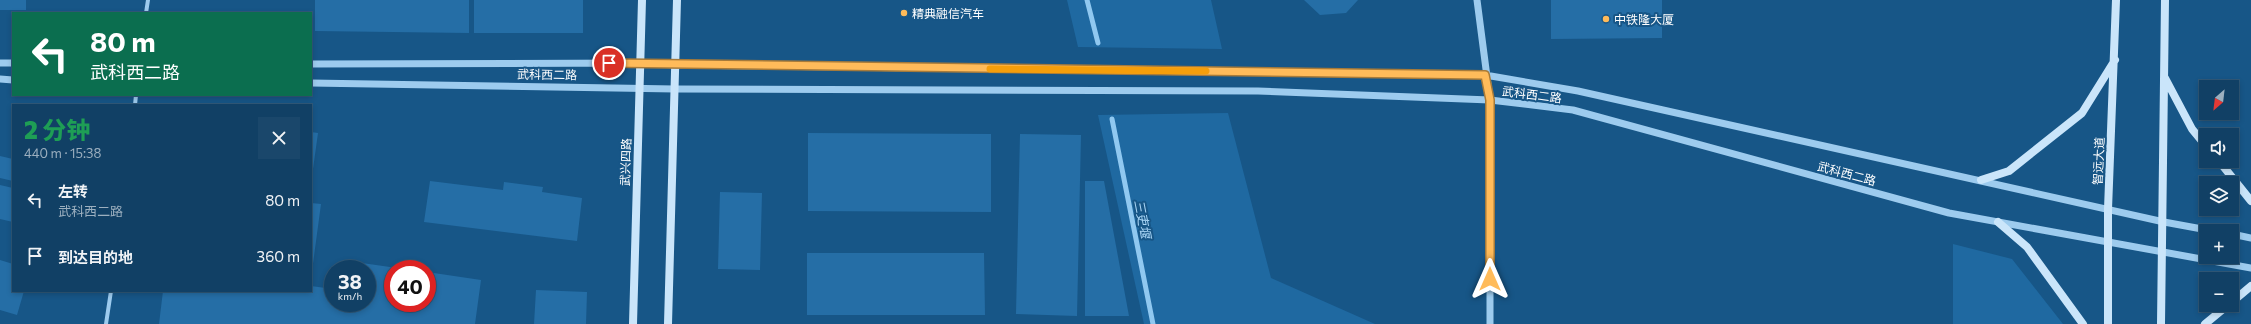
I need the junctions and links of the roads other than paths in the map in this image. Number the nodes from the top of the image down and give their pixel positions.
1 (148, 0) edge
2 (642, 0) edge
3 (677, 0) edge
4 (1477, 0) edge
5 (2116, 0) edge
6 (2165, 0) edge
7 (146, 12) edge
8 (2115, 59) junction
9 (0, 63) edge
10 (12, 63) edge
11 (640, 63) junction
12 (312, 64) edge
13 (676, 65) junction
14 (1485, 75) junction
15 (2164, 76) junction
16 (0, 80) edge
17 (12, 80) edge
18 (312, 83) edge
19 (640, 86) junction
20 (675, 89) junction
21 (1490, 100) junction
22 (2199, 138) edge
23 (2224, 168) edge
24 (1981, 180) junction
25 (2251, 201) edge
26 (2108, 209) junction
27 (1998, 222) junction
28 (2164, 222) junction
29 (2199, 228) edge
30 (2239, 235) edge
31 (2251, 238) edge
32 (2109, 242) junction
33 (2163, 253) junction
34 (2251, 268) edge
35 (2251, 286) edge
36 (110, 292) edge
37 (2239, 296) edge
38 (2220, 312) edge
39 (106, 324) edge
40 (633, 324) edge
41 (668, 324) edge
42 (1490, 324) edge
43 (2084, 324) edge
44 (2108, 324) edge
45 (2161, 324) edge
46 (2205, 324) edge

1 - 7 street
2 - 11 main road, 武兴四路
3 - 13 main road
4 - 14 street
5 - 8 main road, 智远大道
6 - 15 main road
8 - 24 main road
8 - 26 main road, 智远大道
9 - 10 street
11 - 12 street, 武科西二路
11 - 13 street, 武科西二路
11 - 19 main road, 武兴四路
13 - 14 street, 武科西二路
13 - 20 main road
14 - 21 street
14 - 24 street, 武科西二路
15 - 22 main road
15 - 28 main road
16 - 17 street
18 - 19 street, 武科西二路
19 - 20 street, 武科西二路
19 - 40 main road, 武兴四路
20 - 21 street, 武科西二路
20 - 41 main road
21 - 27 street, 武科西二路
21 - 42 street
23 - 25 main road
24 - 26 street, 武科西二路
26 - 28 street, 武科西二路
26 - 32 main road, 智远大道
27 - 32 street, 武科西二路
27 - 43 main road
28 - 29 street, 武科西二路
28 - 33 main road
30 - 31 street
32 - 33 street, 武科西二路
32 - 44 main road, 智远大道
33 - 34 street, 武科西二路
33 - 45 main road
35 - 37 main road
36 - 39 street
38 - 46 main road

